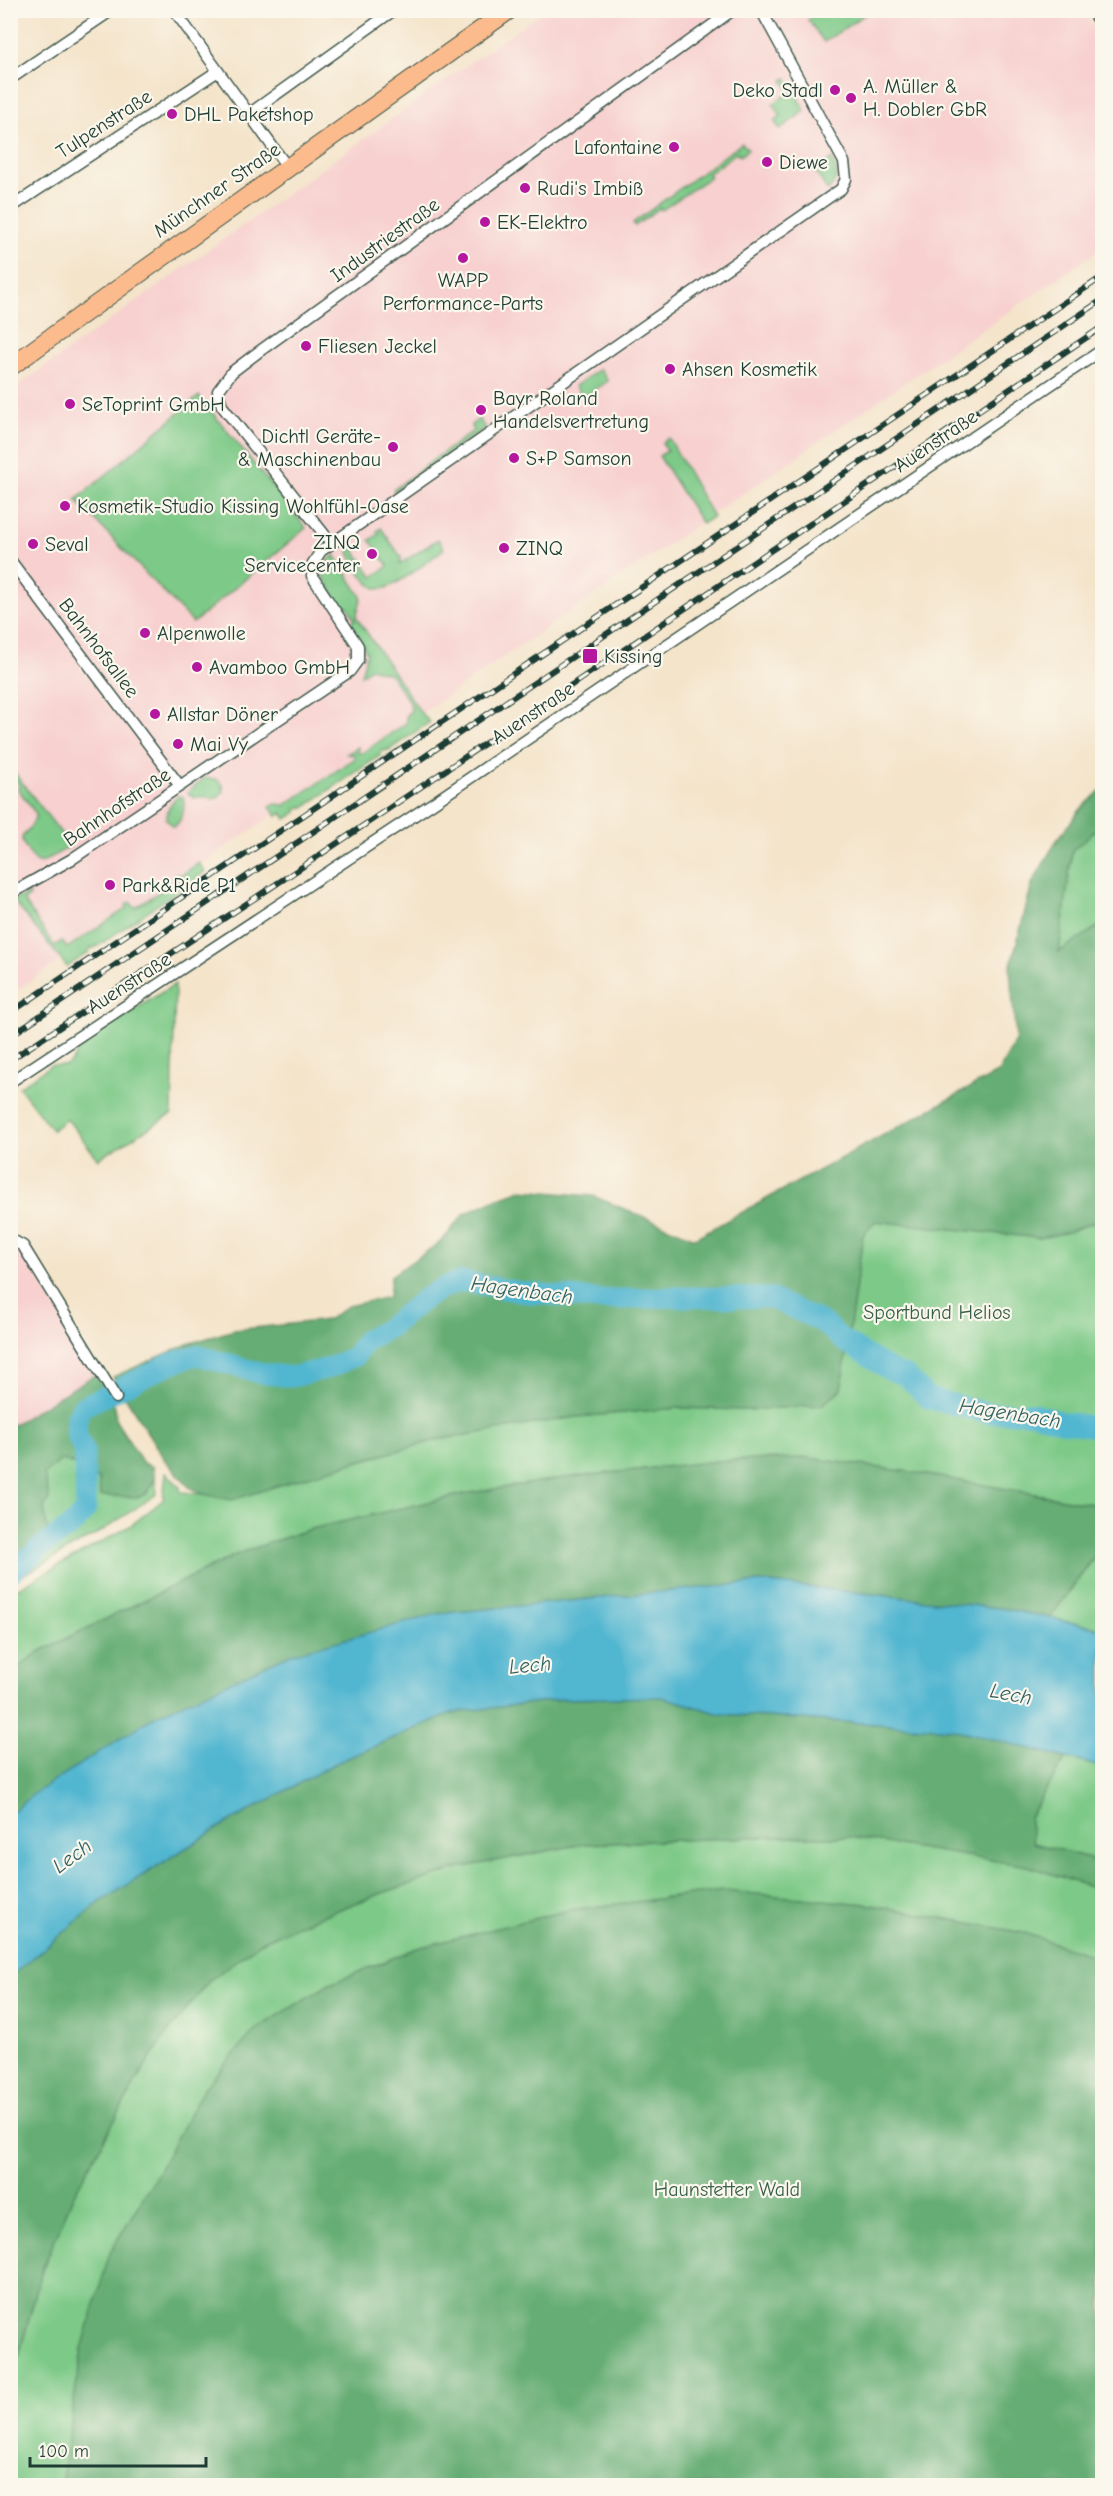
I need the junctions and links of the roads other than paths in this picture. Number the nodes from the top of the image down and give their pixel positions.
1 (112, 10) edge
2 (174, 10) edge
3 (394, 10) edge
4 (509, 10) edge
5 (733, 10) edge
6 (761, 10) edge
7 (1091, 10) edge
8 (1102, 27) edge
9 (218, 71) junction
10 (10, 79) edge
11 (249, 114) junction
12 (288, 168) junction
13 (10, 208) edge
14 (1102, 350) edge
15 (10, 367) edge
16 (333, 543) junction
17 (10, 560) edge
18 (180, 786) junction
19 (10, 894) edge
20 (10, 1082) edge
21 (10, 1239) edge
22 (116, 1398) dead end

1 - 10 street
2 - 9 street
3 - 11 street
4 - 12 main road, Münchner Straße
5 - 16 street, Industriestraße
6 - 16 street
7 - 8 street
9 - 11 street
9 - 13 street, Tulpenstraße
11 - 12 street
12 - 15 main road, Münchner Straße
14 - 20 street, Auenstraße
16 - 18 street, Bahnhofstraße
17 - 18 street, Bahnhofsallee
18 - 19 street, Bahnhofstraße
21 - 22 street

